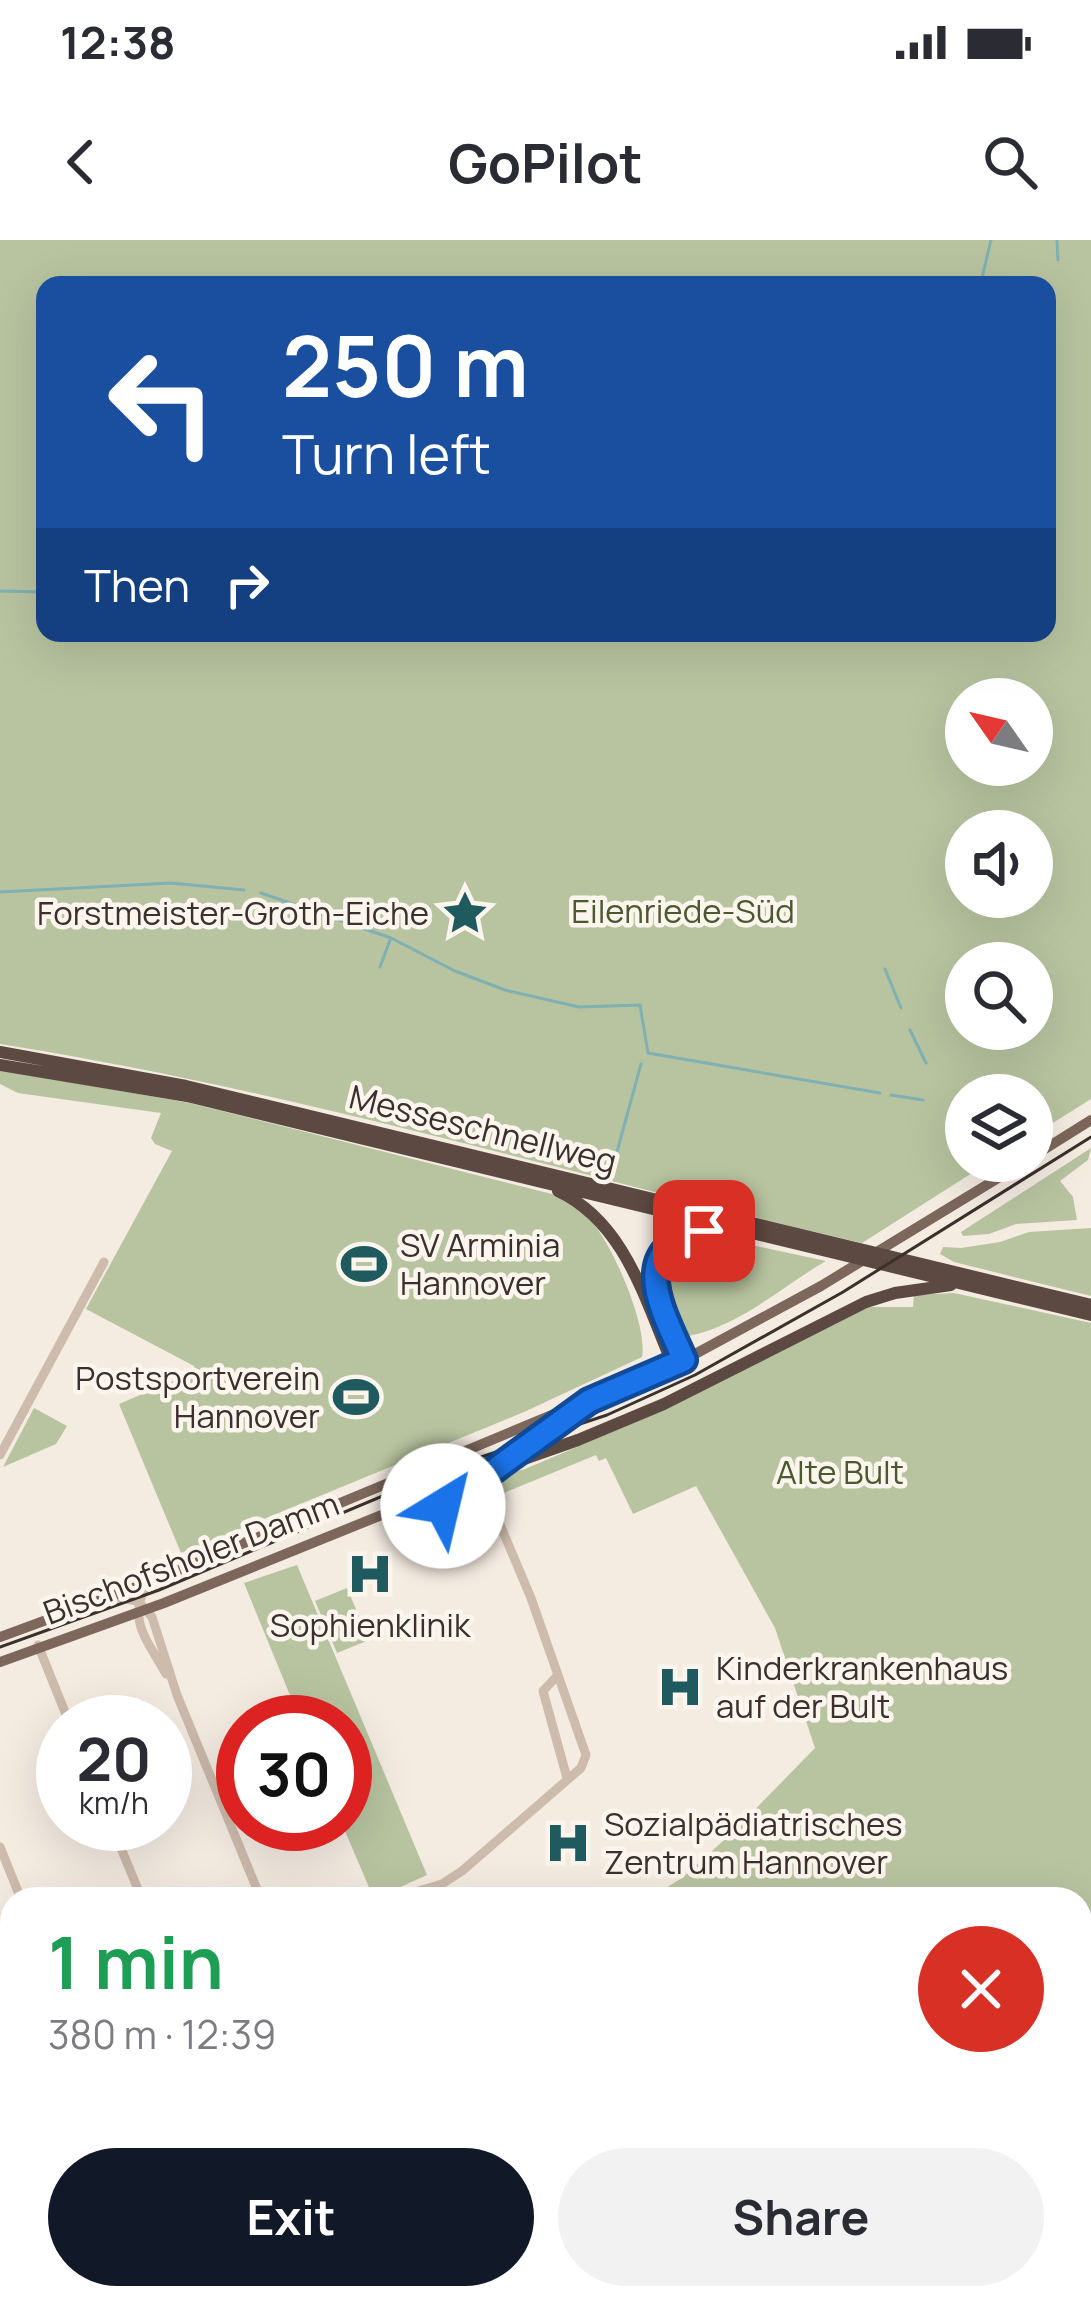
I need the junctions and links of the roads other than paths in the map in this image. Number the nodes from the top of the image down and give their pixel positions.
1 (0, 1052) edge
2 (0, 1065) edge
3 (1091, 1120) edge
4 (1053, 1144) edge
5 (522, 1177) junction
6 (992, 1182) edge
7 (759, 1234) junction
8 (104, 1262) dead end
9 (962, 1283) junction
10 (1091, 1305) edge
11 (1091, 1315) edge
12 (678, 1363) junction
13 (589, 1401) junction
14 (0, 1455) edge
15 (416, 1470) junction
16 (494, 1470) junction
17 (426, 1495) junction
18 (148, 1582) junction
19 (110, 1597) junction
20 (141, 1607) junction
21 (0, 1637) edge
22 (38, 1646) junction
23 (0, 1662) edge
24 (556, 1676) junction
25 (58, 1695) edge
26 (567, 1778) junction
27 (0, 1847) edge
28 (122, 1851) edge
29 (16, 1887) edge
30 (137, 1887) edge
31 (256, 1887) edge
32 (424, 1887) edge

1 - 10 highway, Messeschnellweg
2 - 5 highway, Messeschnellweg
3 - 4 main road, Bischofsholer Damm
5 - 7 highway, Messeschnellweg
5 - 12 highway
6 - 12 main road, Bischofsholer Damm
7 - 9 highway, Messeschnellweg
7 - 12 highway
8 - 14 street
9 - 11 highway, Messeschnellweg
9 - 16 highway
12 - 13 main road, Bischofsholer Damm
13 - 15 main road, Bischofsholer Damm
13 - 16 main road, Bischofsholer Damm
15 - 17 main road
15 - 18 main road, Bischofsholer Damm
16 - 17 main road, Bischofsholer Damm
17 - 20 main road, Bischofsholer Damm
17 - 24 street
18 - 19 main road, Bischofsholer Damm
18 - 20 street
19 - 20 street
19 - 21 main road, Bischofsholer Damm
20 - 22 main road, Bischofsholer Damm
20 - 31 street
22 - 23 main road, Bischofsholer Damm
22 - 25 street
24 - 26 street
24 - 26 street
26 - 32 street
27 - 29 street
28 - 30 street

